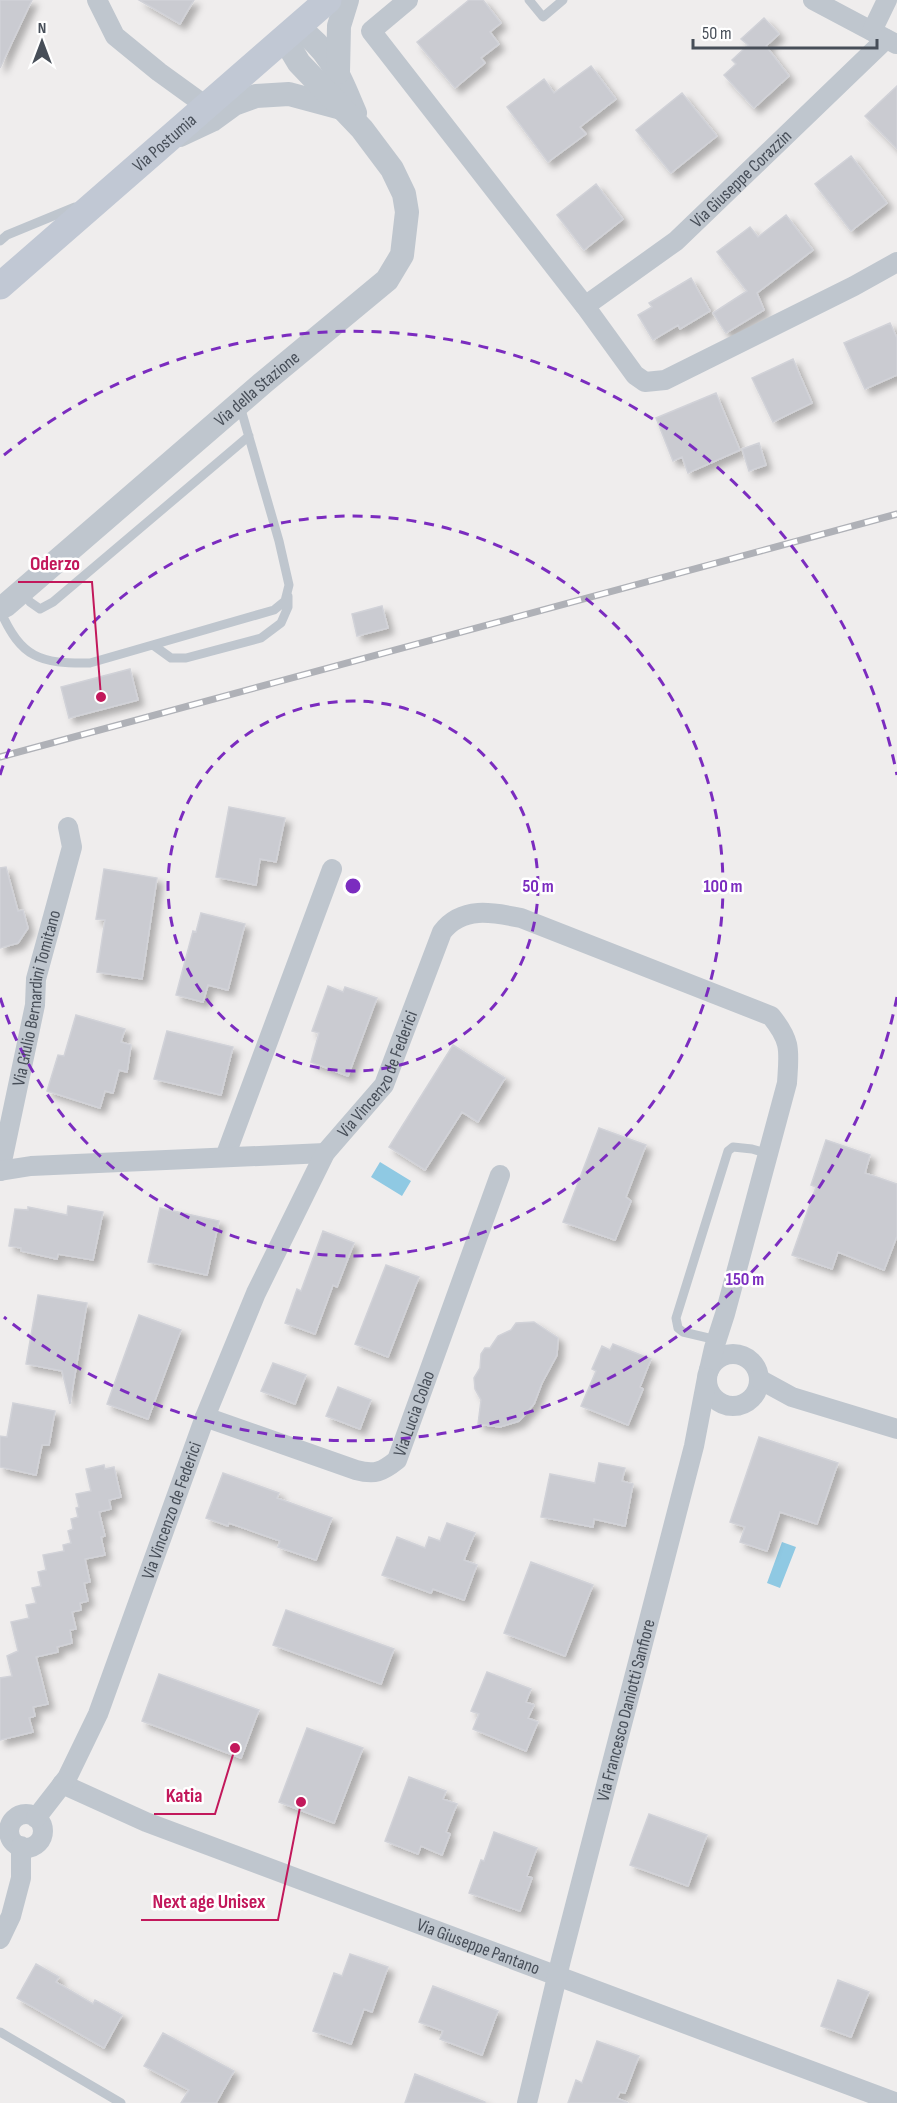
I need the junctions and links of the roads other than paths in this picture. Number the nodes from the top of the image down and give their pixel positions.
1 (97, 0) edge
2 (328, 0) edge
3 (347, 0) edge
4 (408, 0) edge
5 (529, 0) edge
6 (563, 0) edge
7 (813, 0) edge
8 (887, 0) edge
9 (291, 33) junction
10 (885, 38) edge
11 (338, 72) junction
12 (206, 106) junction
13 (343, 109) junction
14 (362, 129) junction
15 (165, 142) junction
16 (105, 194) junction
17 (0, 241) edge
18 (897, 261) edge
19 (0, 286) edge
20 (585, 306) junction
21 (239, 403) junction
22 (249, 436) junction
23 (289, 585) junction
24 (22, 591) junction
25 (0, 609) edge
26 (153, 645) junction
27 (68, 827) dead end
28 (332, 869) dead end
29 (325, 1153) junction
30 (769, 1154) junction
31 (225, 1157) junction
32 (0, 1171) edge
33 (500, 1175) dead end
34 (725, 1314) junction
35 (717, 1341) junction
36 (737, 1355) junction
37 (708, 1374) junction
38 (759, 1379) junction
39 (792, 1397) junction
40 (740, 1404) junction
41 (206, 1417) junction
42 (897, 1429) edge
43 (694, 1446) junction
44 (62, 1784) junction
45 (36, 1818) junction
46 (5, 1823) edge
47 (21, 1846) junction
48 (0, 1939) edge
49 (557, 1976) junction
50 (0, 2032) edge
51 (121, 2103) edge
52 (527, 2103) edge
53 (897, 2103) edge

1 - 12 street
2 - 9 main road, Via Postumia
3 - 11 street
4 - 20 street
5 - 6 lane
7 - 10 street
8 - 10 street, Via Giuseppe Corazzin
9 - 11 street, Via della Stazione
9 - 12 main road, Via Postumia
9 - 13 street, Via della Stazione
10 - 20 street, Via Giuseppe Corazzin
11 - 14 street, Via della Stazione
12 - 15 main road, Via Postumia
13 - 14 street, Via della Stazione
13 - 15 street
14 - 21 street, Via della Stazione
15 - 16 main road, Via Postumia
16 - 17 lane
16 - 19 main road, Via Postumia
18 - 20 street
21 - 22 lane
21 - 24 street, Via della Stazione
22 - 23 lane
22 - 24 lane
23 - 26 lane
23 - 26 lane
24 - 25 street, Via della Stazione
25 - 26 lane
27 - 32 street, Via Giulio Bernardini Tomitano
28 - 31 street
29 - 30 street, Via Vincenzo de Federici
29 - 31 street, Via Giulio Bernardini Tomitano
29 - 41 street, Via Vincenzo de Federici
30 - 34 street, Via Vincenzo de Federici
30 - 35 lane
31 - 32 street, Via Giulio Bernardini Tomitano
33 - 41 street, Via Lucia Colao
34 - 35 street, Via Vincenzo de Federici
34 - 36 street, Via Vincenzo de Federici
35 - 37 street, Via Vincenzo de Federici
36 - 37 street
36 - 38 street
37 - 40 street
37 - 43 street, Via Francesco Daniotti Sanfiore
38 - 39 street
38 - 40 street
39 - 40 street
39 - 42 street
40 - 43 street, Via Francesco Daniotti Sanfiore
41 - 44 street, Via Vincenzo de Federici
43 - 49 street, Via Francesco Daniotti Sanfiore
44 - 45 street, Via Vincenzo de Federici
44 - 49 street, Via Giuseppe Pantano
45 - 46 street
45 - 47 street
46 - 47 street
47 - 48 street
49 - 52 street, Via Francesco Daniotti Sanfiore
49 - 53 street, Via Giuseppe Pantano
50 - 51 lane

